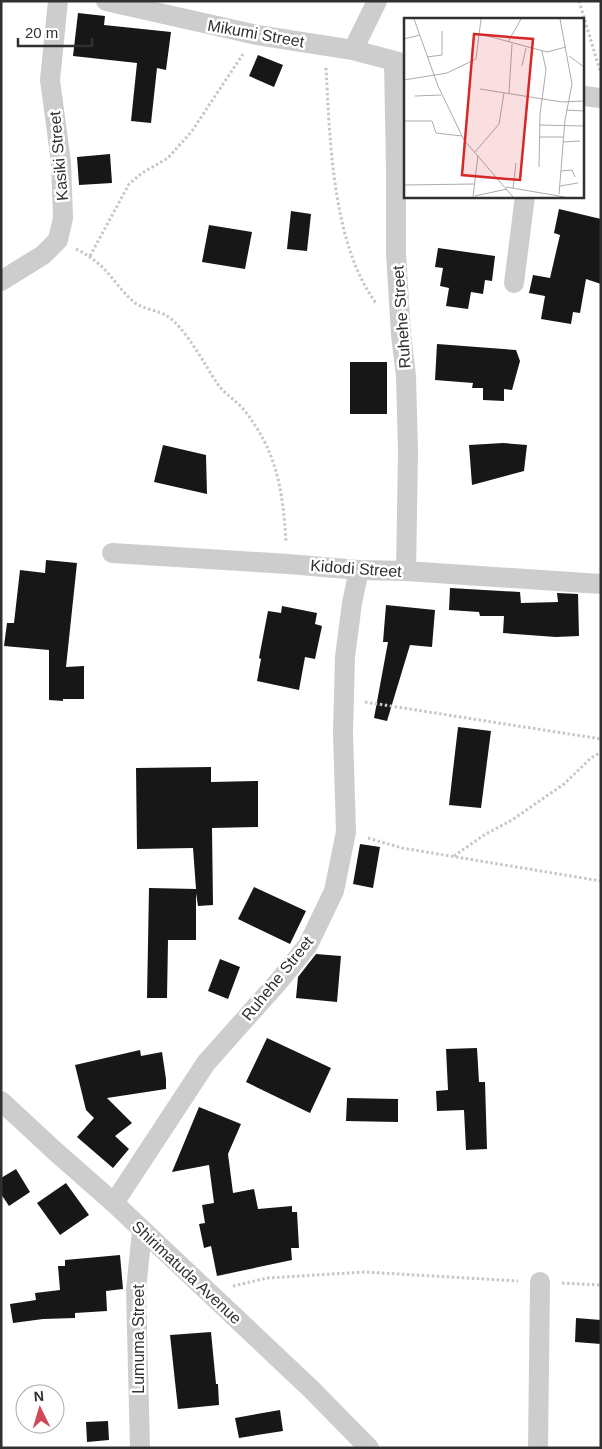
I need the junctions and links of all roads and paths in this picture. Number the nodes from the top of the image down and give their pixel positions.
1 (58, 1) edge
2 (106, 1) edge
3 (377, 1) edge
4 (579, 1) edge
5 (256, 35) junction
6 (324, 45) junction
7 (353, 50) junction
8 (400, 63) edge
9 (601, 74) edge
10 (584, 96) edge
11 (601, 98) edge
12 (525, 198) edge
13 (58, 240) junction
14 (90, 256) junction
15 (1, 281) edge
16 (514, 283) dead end
17 (380, 308) dead end
18 (112, 553) dead end
19 (288, 564) junction
20 (359, 570) junction
21 (406, 571) junction
22 (601, 584) edge
23 (344, 699) junction
24 (601, 739) edge
25 (601, 752) edge
26 (346, 832) junction
27 (454, 856) junction
28 (601, 881) edge
29 (1, 1101) edge
30 (114, 1203) junction
31 (142, 1230) junction
32 (540, 1282) junction
33 (601, 1286) edge
34 (208, 1292) junction
35 (140, 1448) edge
36 (369, 1448) edge
37 (538, 1448) edge

1 - 13 street, Kasiki Street
2 - 5 street, Mikumi Street
3 - 7 street
4 - 9 path
5 - 6 street, Mikumi Street
5 - 14 path
6 - 7 street, Mikumi Street
6 - 17 path
7 - 8 street, Mikumi Street
8 - 21 street, Ruhehe Street
10 - 11 street
12 - 16 street
13 - 14 path
13 - 15 street
14 - 19 path
18 - 19 street, Kidodi Street
19 - 20 street, Kidodi Street
20 - 21 street, Kidodi Street
20 - 23 street, Ruhehe Street
21 - 22 street, Kidodi Street
23 - 24 path
23 - 26 street, Ruhehe Street
25 - 27 path
26 - 27 path
26 - 30 street, Ruhehe Street
27 - 28 path
29 - 30 street, Shirimatuda Avenue
30 - 31 street, Shirimatuda Avenue
31 - 34 street, Shirimatuda Avenue
31 - 35 street, Lumuma Street
32 - 33 path
32 - 34 path
32 - 37 street
34 - 36 street, Shirimatuda Avenue

